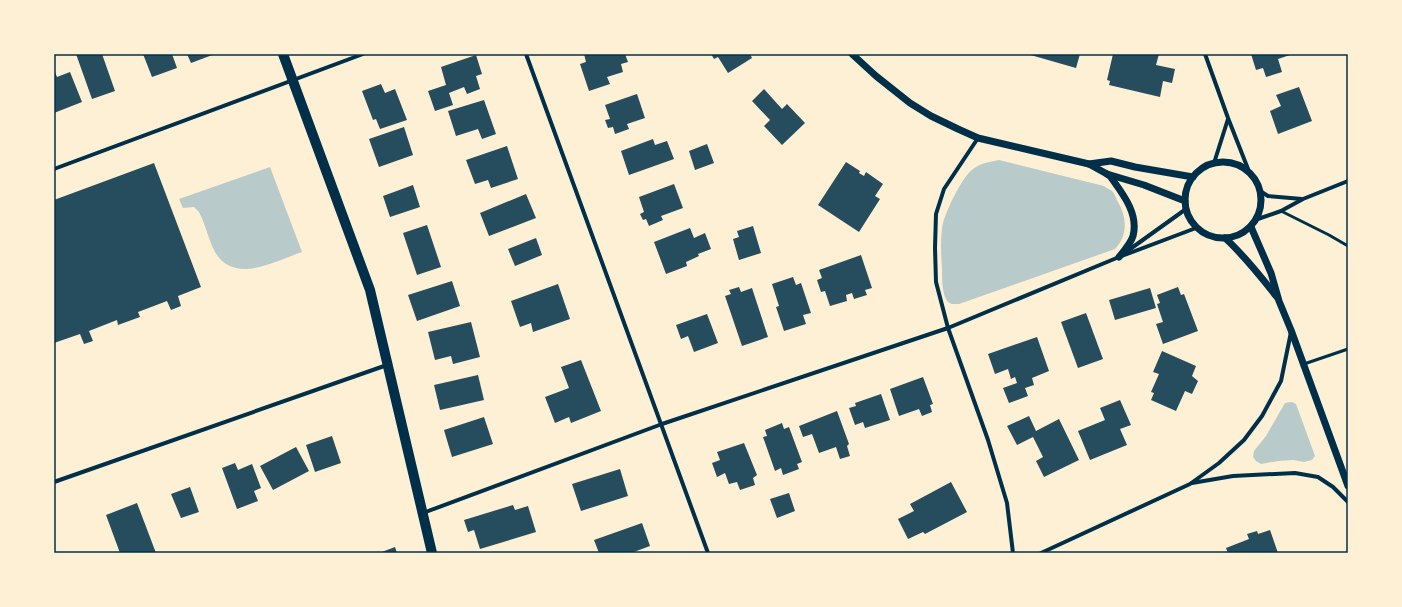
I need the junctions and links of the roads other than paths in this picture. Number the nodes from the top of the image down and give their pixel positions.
1 (283, 54) edge
2 (363, 54) edge
3 (526, 54) edge
4 (852, 54) edge
5 (1205, 54) edge
6 (292, 81) junction
7 (1228, 118) junction
8 (978, 138) junction
9 (1214, 163) junction
10 (1089, 164) junction
11 (54, 169) edge
12 (1107, 174) junction
13 (1250, 174) junction
14 (1193, 177) junction
15 (1348, 181) edge
16 (1260, 191) junction
17 (1303, 199) junction
18 (1185, 205) junction
19 (1281, 211) junction
20 (1255, 220) junction
21 (1251, 226) junction
22 (1196, 228) junction
23 (1225, 238) junction
24 (1348, 246) edge
25 (1119, 257) junction
26 (1279, 301) junction
27 (948, 328) junction
28 (1291, 330) junction
29 (1348, 349) edge
30 (1304, 364) junction
31 (387, 365) junction
32 (662, 424) junction
33 (54, 482) edge
34 (1190, 484) junction
35 (1348, 486) edge
36 (1348, 502) edge
37 (423, 513) junction
38 (432, 553) edge
39 (708, 553) edge
40 (1013, 553) edge
41 (1041, 553) edge

1 - 6 main road
2 - 6 street
3 - 32 street
4 - 8 street
5 - 7 street
6 - 11 street
6 - 31 main road
7 - 9 street
7 - 13 street
8 - 10 street
8 - 27 street
9 - 13 street
9 - 14 street
10 - 12 street
10 - 14 street
12 - 18 street
12 - 25 street
13 - 16 street
14 - 18 street
15 - 17 street
16 - 17 street
16 - 20 street
17 - 19 street
18 - 22 street
18 - 25 street
19 - 20 street
19 - 24 lane
20 - 21 street
21 - 23 street
21 - 26 street
22 - 23 street
22 - 25 street
23 - 26 street
25 - 27 street
26 - 28 street
27 - 32 street
27 - 40 street
28 - 30 street
28 - 34 street
29 - 30 lane
30 - 35 street
31 - 33 street
31 - 37 main road
32 - 37 street
32 - 39 street
34 - 36 street
34 - 41 street
37 - 38 main road

